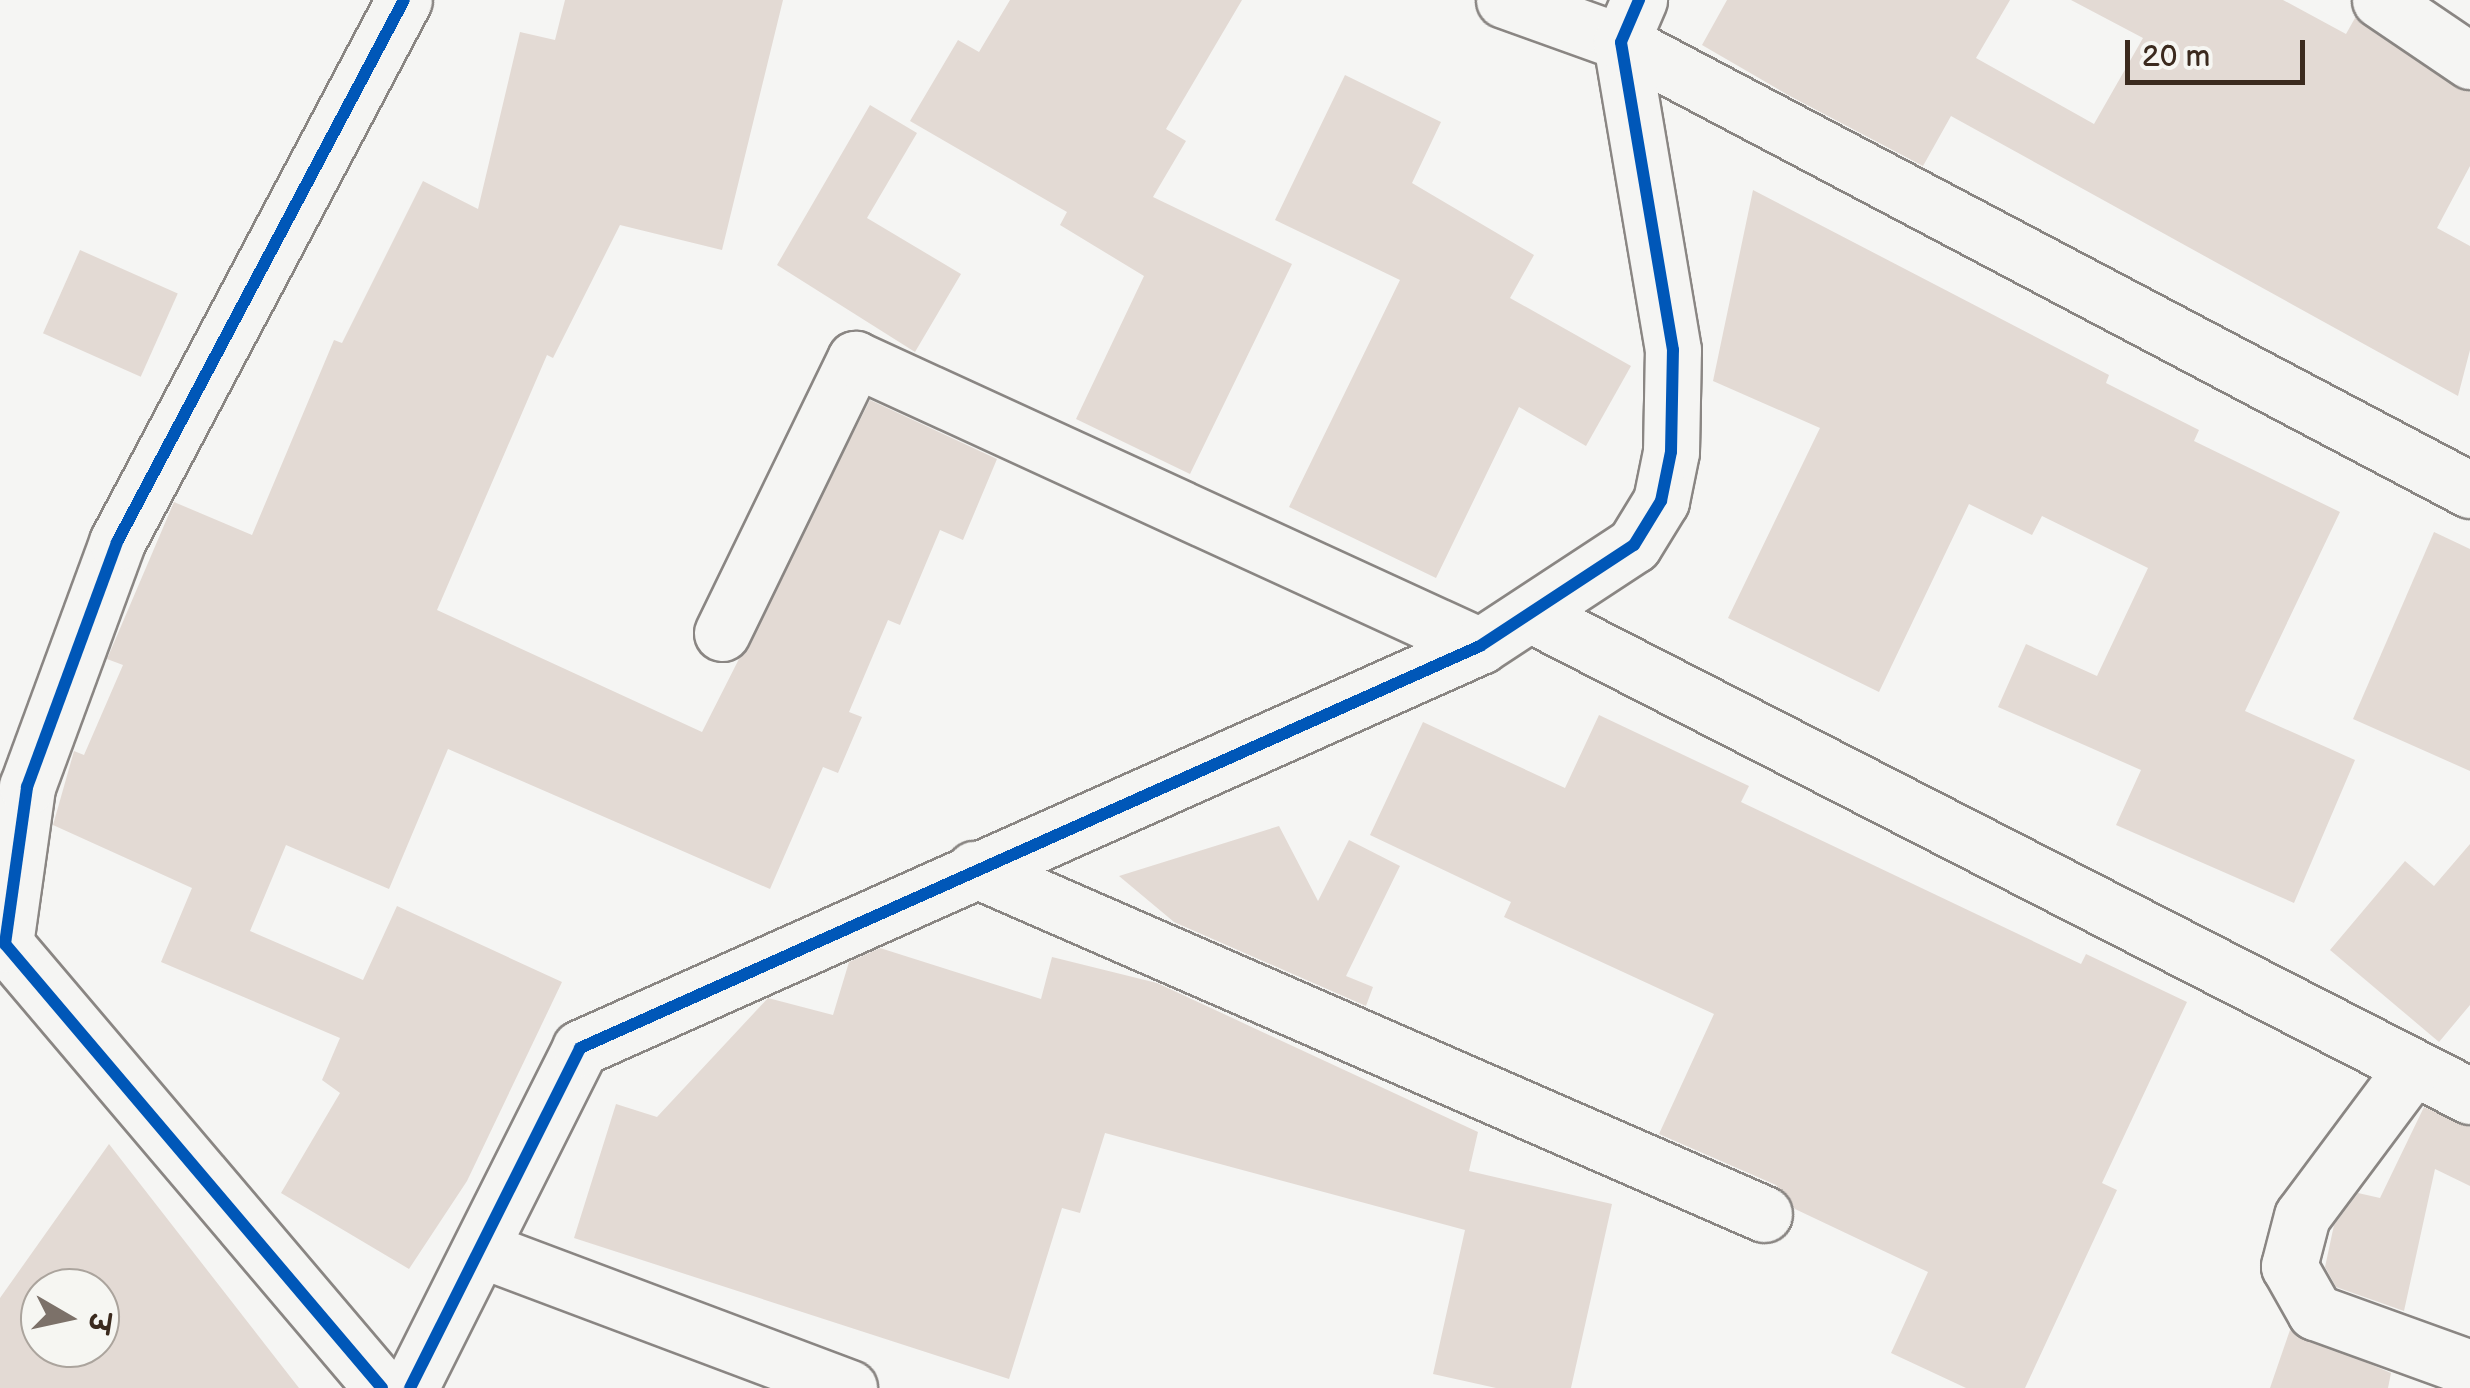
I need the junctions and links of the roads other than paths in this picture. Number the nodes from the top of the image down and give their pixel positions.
1 (404, 0) edge
2 (1504, 0) edge
3 (2380, 0) edge
4 (1630, 21) edge
5 (2470, 61) edge
6 (2470, 490) edge
7 (1534, 616) junction
8 (722, 633) dead end
9 (1480, 646) junction
10 (974, 869) junction
11 (2411, 1070) junction
12 (2470, 1096) edge
13 (1764, 1214) dead end
14 (485, 1252) junction
15 (2470, 1368) edge
16 (382, 1388) edge
17 (410, 1388) edge
18 (849, 1388) edge

1 - 16 street
2 - 4 street
3 - 5 street
4 - 6 street
4 - 7 street
7 - 9 street
7 - 11 street
8 - 9 street
9 - 10 street
10 - 13 street
10 - 14 street
11 - 12 street
11 - 15 street
14 - 17 street
14 - 18 street

